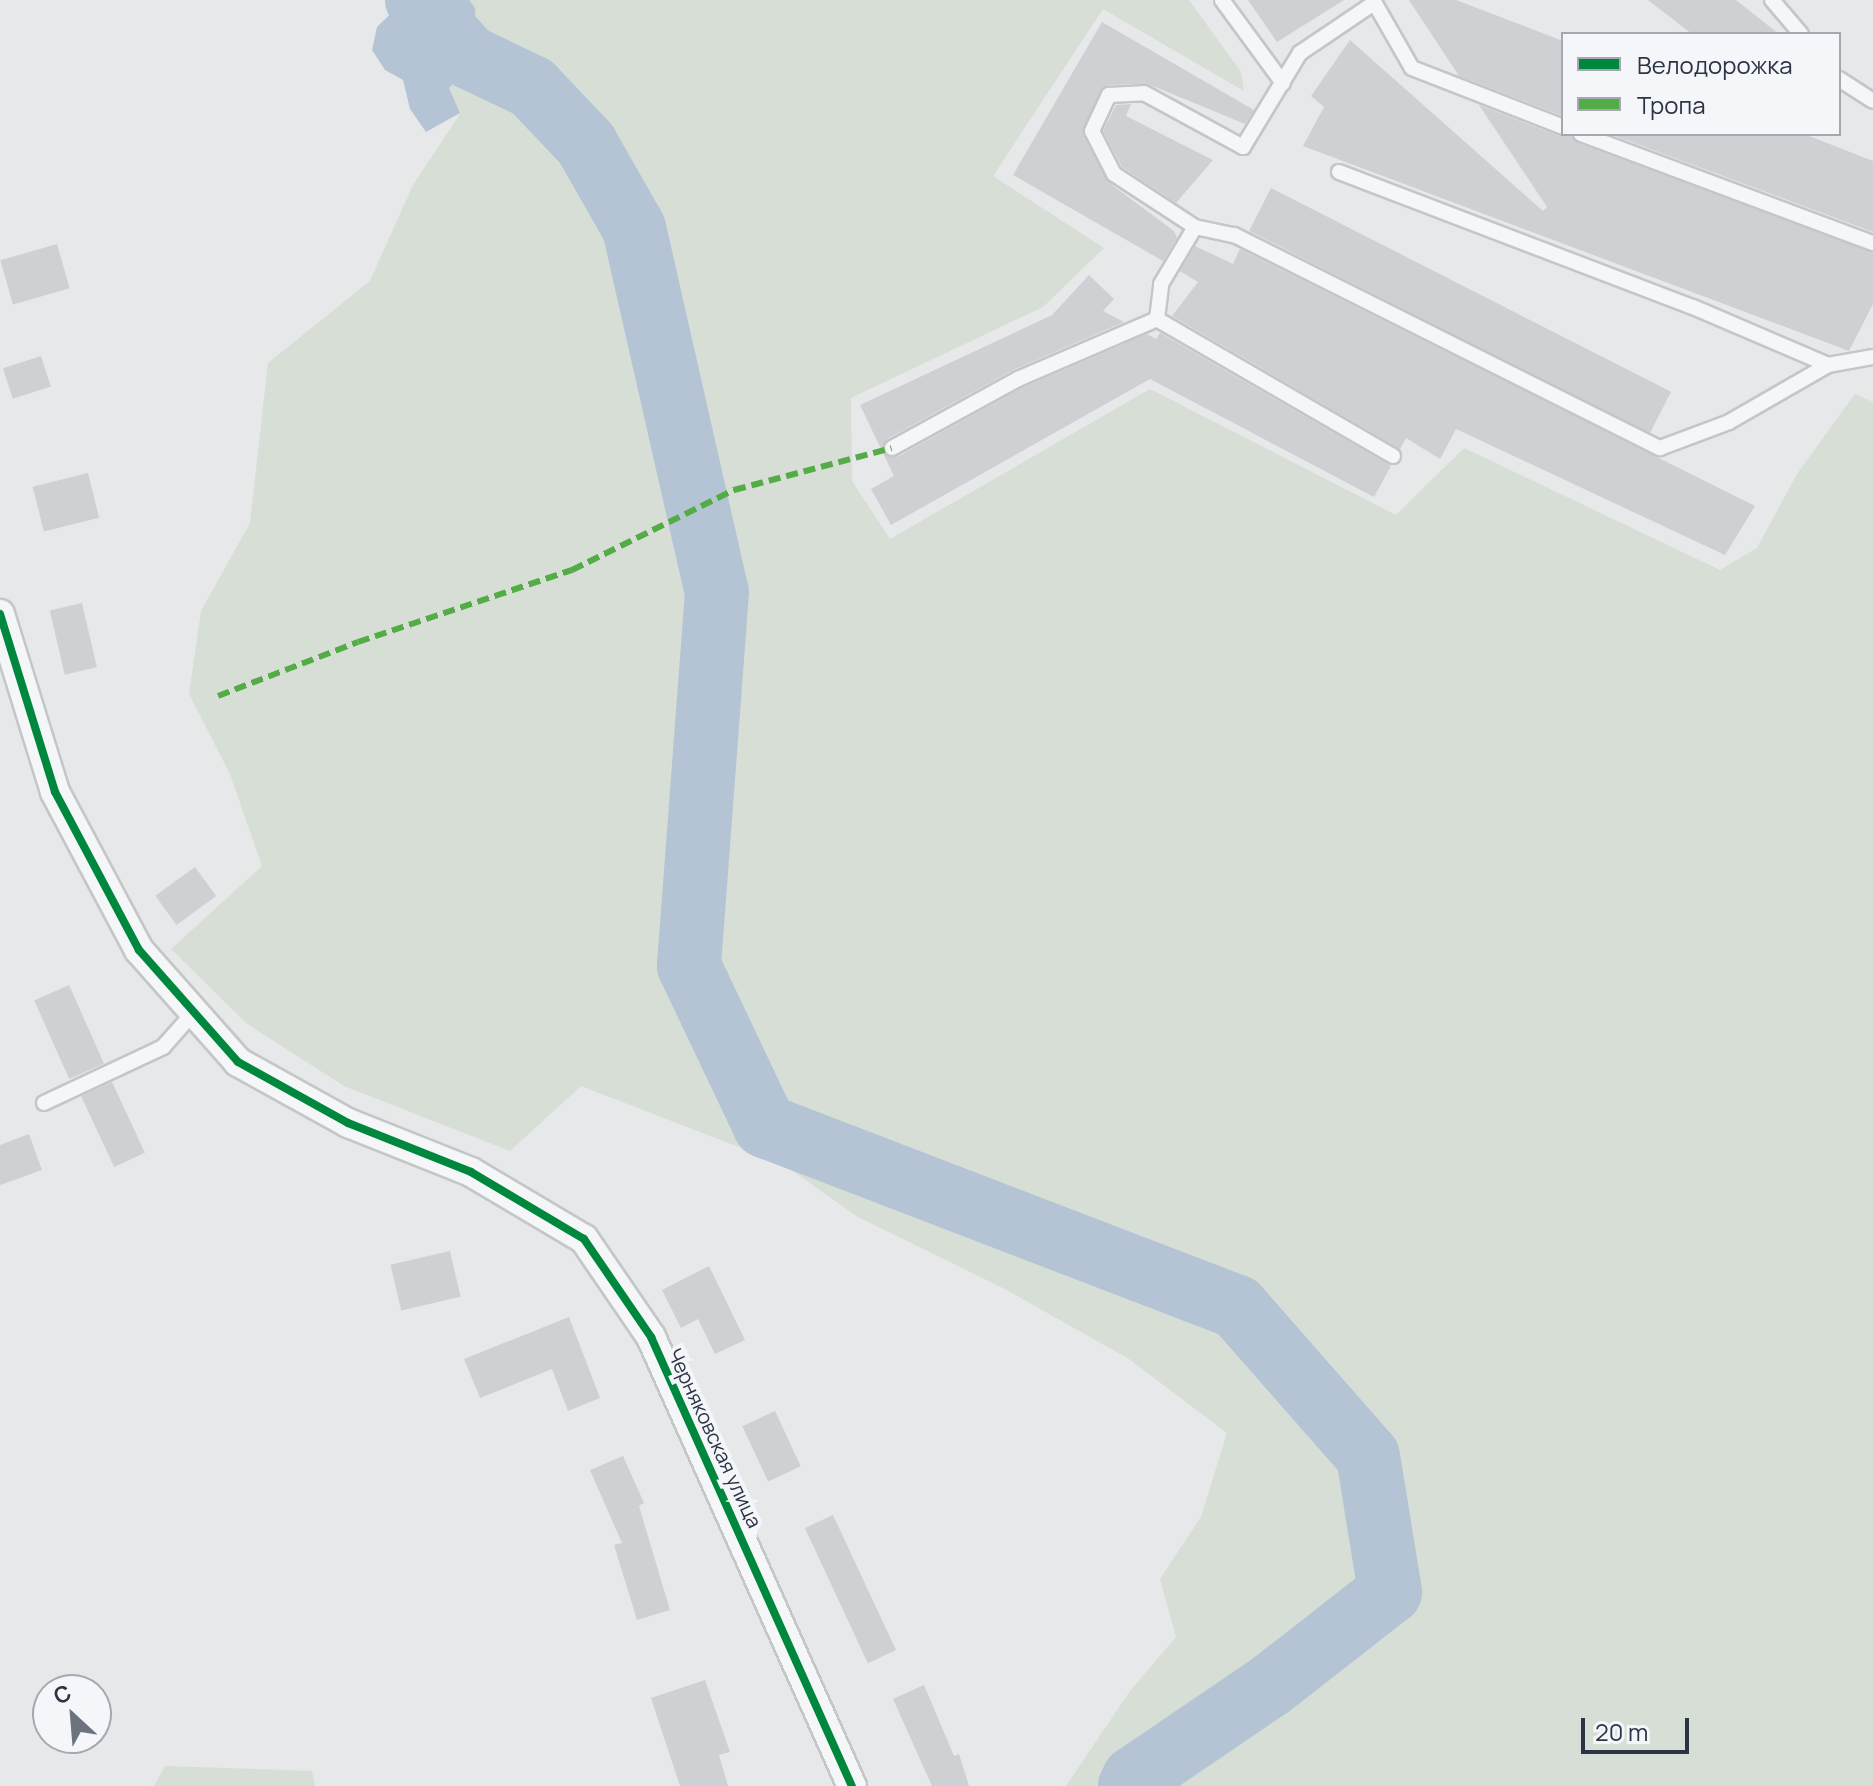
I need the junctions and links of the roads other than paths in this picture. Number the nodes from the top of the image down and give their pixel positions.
1 (1222, 0) edge
2 (1772, 0) edge
3 (1373, 1) edge
4 (1799, 32) edge
5 (1841, 80) edge
6 (1283, 83) junction
7 (1873, 101) edge
8 (1561, 126) edge
9 (1587, 136) edge
10 (1339, 172) dead end
11 (1195, 227) junction
12 (1873, 243) edge
13 (1157, 319) junction
14 (1873, 357) edge
15 (1828, 365) junction
16 (892, 448) dead end
17 (1393, 456) dead end
18 (0, 614) edge
19 (194, 1012) junction
20 (44, 1103) dead end
21 (852, 1786) edge

1 - 6 lane
2 - 4 lane
3 - 6 lane
3 - 8 lane
5 - 7 lane
6 - 11 lane
9 - 12 lane
10 - 15 lane
11 - 13 lane
11 - 15 lane
13 - 16 lane
13 - 17 lane
14 - 15 lane
18 - 19 street, Черняковская улица
19 - 20 lane
19 - 21 street, Черняковская улица

